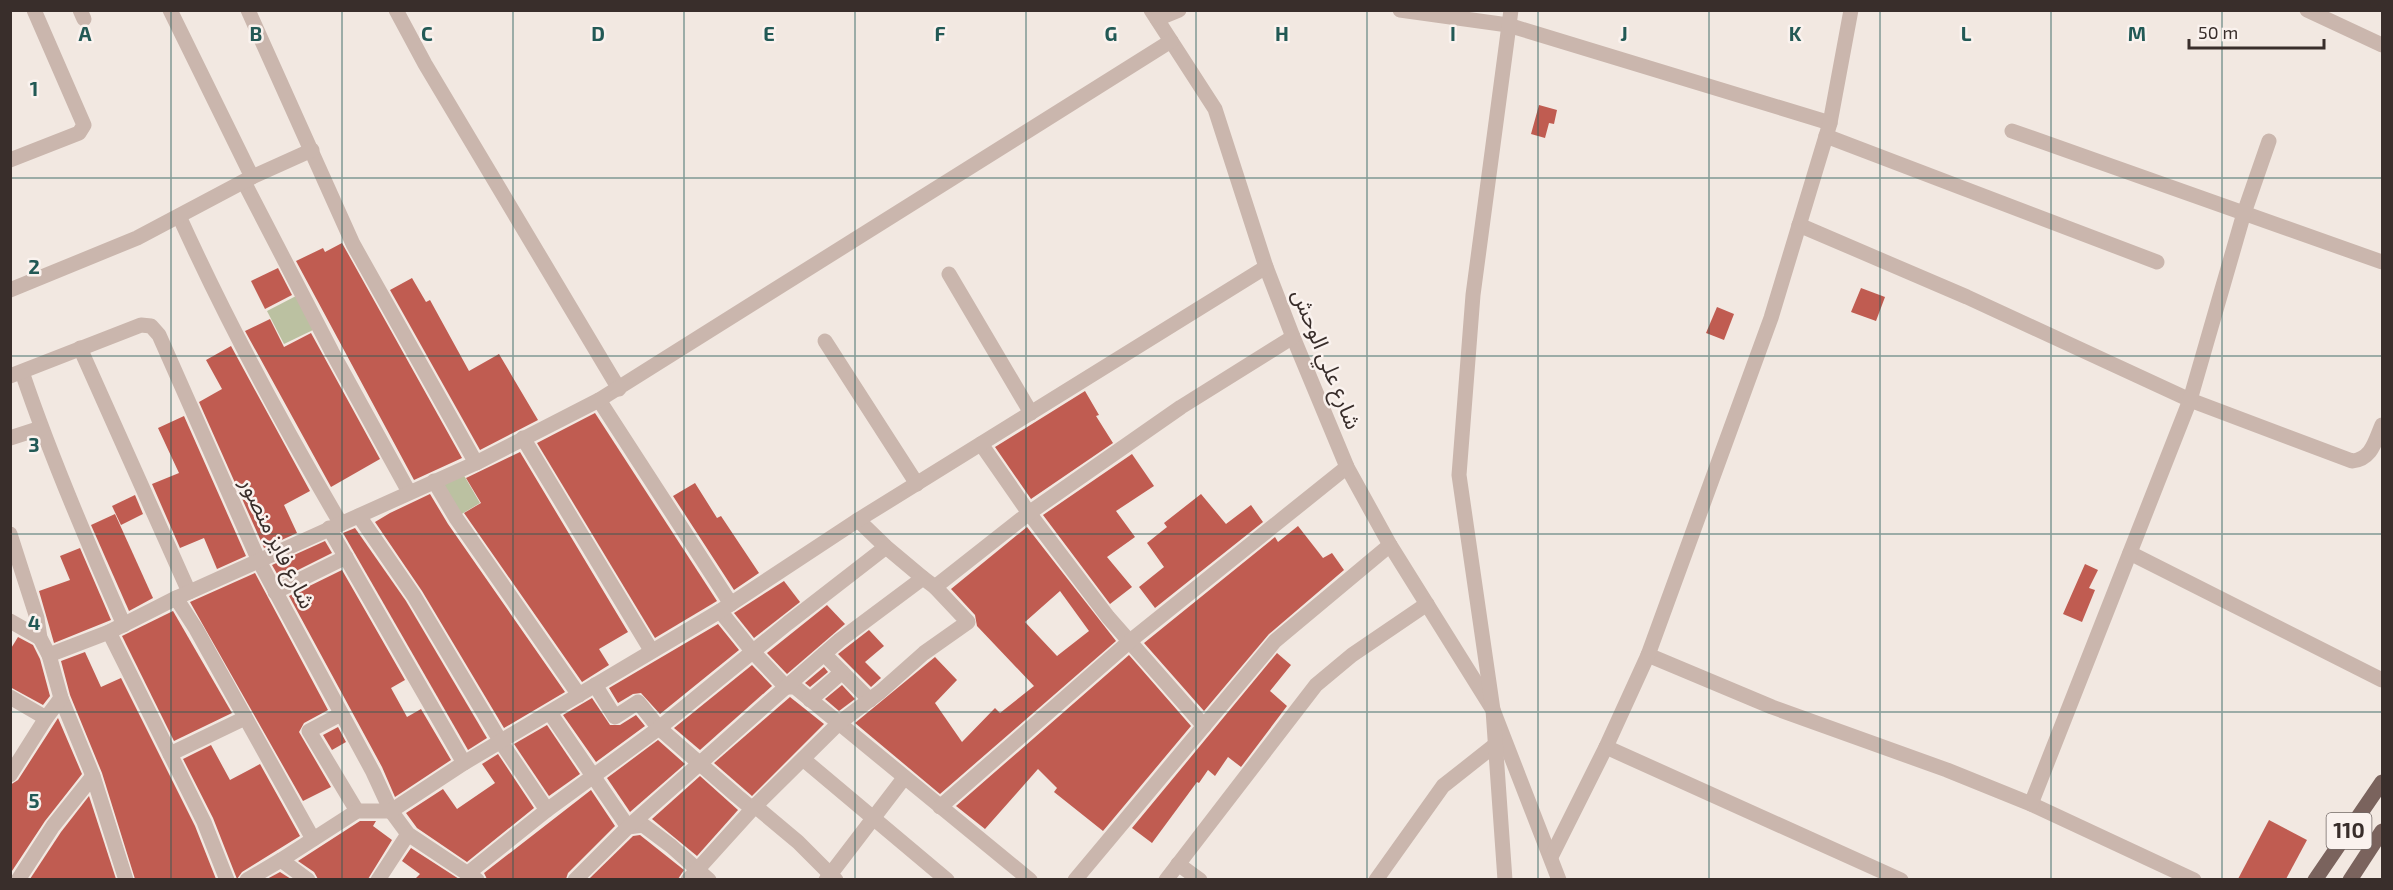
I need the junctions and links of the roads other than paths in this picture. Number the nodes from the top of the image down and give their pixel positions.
1 (34, 10) edge
2 (170, 10) edge
3 (248, 10) edge
4 (396, 10) edge
5 (1179, 10) edge
6 (1400, 10) edge
7 (1851, 10) edge
8 (2307, 10) edge
9 (1154, 15) edge
10 (1510, 18) edge
11 (1171, 41) junction
12 (2382, 45) edge
13 (1828, 130) junction
14 (2012, 131) dead end
15 (2269, 141) dead end
16 (312, 150) junction
17 (10, 160) edge
18 (248, 179) junction
19 (2244, 213) junction
20 (179, 216) junction
21 (1799, 225) junction
22 (2157, 262) dead end
23 (2382, 262) edge
24 (1266, 267) junction
25 (949, 274) dead end
26 (10, 290) edge
27 (1293, 337) junction
28 (825, 341) dead end
29 (80, 348) junction
30 (16, 374) edge
31 (619, 389) junction
32 (599, 400) junction
33 (2190, 400) junction
34 (1031, 413) junction
35 (2382, 425) edge
36 (41, 428) junction
37 (10, 438) edge
38 (523, 438) junction
39 (981, 444) junction
40 (476, 463) junction
41 (1347, 467) junction
42 (434, 481) junction
43 (917, 484) junction
44 (409, 492) junction
45 (1029, 513) junction
46 (359, 516) junction
47 (858, 520) junction
48 (335, 526) junction
49 (12, 542) edge
50 (1390, 545) junction
51 (886, 547) junction
52 (2130, 553) junction
53 (346, 557) junction
54 (259, 561) junction
55 (929, 582) junction
56 (275, 592) junction
57 (183, 595) junction
58 (1427, 604) junction
59 (725, 607) junction
60 (10, 621) edge
61 (124, 625) junction
62 (109, 633) junction
63 (40, 638) junction
64 (1130, 641) junction
65 (651, 650) junction
66 (753, 652) junction
67 (825, 654) junction
68 (1648, 655) junction
69 (49, 656) junction
70 (842, 672) junction
71 (2382, 680) edge
72 (595, 685) junction
73 (786, 687) junction
74 (579, 694) junction
75 (10, 697) edge
76 (61, 698) junction
77 (810, 700) junction
78 (870, 700) junction
79 (1493, 710) junction
80 (550, 713) junction
81 (341, 714) junction
82 (46, 718) junction
83 (245, 718) junction
84 (839, 723) junction
85 (1204, 726) junction
86 (659, 728) junction
87 (501, 742) junction
88 (1496, 745) junction
89 (1606, 747) junction
90 (170, 754) junction
91 (803, 759) junction
92 (464, 763) junction
93 (701, 764) junction
94 (10, 776) edge
95 (93, 777) junction
96 (594, 777) junction
97 (904, 778) junction
98 (2382, 782) edge
99 (2031, 804) junction
100 (755, 806) junction
101 (940, 807) junction
102 (548, 810) junction
103 (357, 811) junction
104 (391, 811) junction
105 (872, 818) junction
106 (628, 827) junction
107 (2382, 831) edge
108 (408, 834) junction
109 (313, 839) junction
110 (1551, 857) junction
111 (281, 860) junction
112 (1178, 864) junction
113 (698, 876) edge
114 (472, 877) edge
115 (23, 878) edge
116 (831, 878) edge
117 (126, 879) edge
118 (227, 879) edge
119 (247, 879) edge
120 (308, 879) edge
121 (378, 879) edge
122 (575, 879) edge
123 (947, 879) edge
124 (1030, 879) edge
125 (1075, 879) edge
126 (1166, 879) edge
127 (1200, 879) edge
128 (1376, 879) edge
129 (1505, 879) edge
130 (1559, 879) edge
131 (1900, 879) edge
132 (2194, 879) edge
133 (2316, 879) edge
134 (2350, 879) edge

1 - 17 street
2 - 18 street
3 - 16 street
4 - 31 street
5 - 9 street
6 - 10 street
7 - 13 street
8 - 12 street
9 - 11 street, شارع علي الوحش
10 - 13 street
10 - 79 street
11 - 24 street, شارع علي الوحش
11 - 31 street
13 - 21 street
13 - 22 street
14 - 19 street
15 - 19 street
16 - 18 street
16 - 40 street
18 - 20 street
18 - 44 street
19 - 23 street
19 - 33 street
20 - 26 street
20 - 48 street
21 - 33 street
21 - 68 street
24 - 27 street, شارع علي الوحش
24 - 34 street
25 - 34 street
27 - 41 street, شارع علي الوحش
27 - 45 street
28 - 43 street
29 - 30 street, شارع فايز منصور
29 - 54 street, شارع فايز منصور
29 - 57 street
30 - 36 street
31 - 32 street
32 - 38 street
32 - 59 street
33 - 35 street
33 - 52 street
34 - 39 street
36 - 37 street
36 - 61 street
38 - 40 street
38 - 65 street
39 - 43 street
39 - 45 street
40 - 42 street
41 - 50 street, شارع علي الوحش
41 - 64 street
42 - 44 street
42 - 74 street
43 - 47 street
44 - 46 street
45 - 55 street
45 - 64 street
46 - 48 street
46 - 87 street
47 - 51 street
47 - 59 street
48 - 53 street
48 - 54 street
49 - 63 street
50 - 58 street, شارع علي الوحش
50 - 85 street
51 - 55 street
51 - 66 street
52 - 71 street
52 - 99 street
53 - 56 street
53 - 92 street
54 - 56 street, شارع فايز منصور
54 - 57 street
55 - 67 street
55 - 78 street
56 - 81 street, شارع فايز منصور
57 - 61 street
57 - 83 street
58 - 79 street, شارع علي الوحش
58 - 112 street
59 - 65 street
59 - 66 street
60 - 63 street
61 - 62 street
62 - 69 street
62 - 90 street
63 - 69 street
64 - 85 street
64 - 101 street
65 - 72 street
66 - 73 street
66 - 86 street
67 - 70 street
67 - 73 street
68 - 89 street
68 - 99 street
69 - 76 street
70 - 77 street
70 - 78 street
72 - 74 street
72 - 86 street
73 - 77 street
73 - 93 street
74 - 80 street
75 - 82 street
76 - 82 street
76 - 95 street
77 - 84 street
78 - 84 street
79 - 88 street
79 - 110 street
80 - 87 street
80 - 96 street
81 - 103 street
81 - 104 street, شارع فايز منصور
82 - 94 street
83 - 90 street
83 - 109 street
84 - 91 street
84 - 97 street
85 - 125 street
86 - 93 street
86 - 96 street
87 - 92 street
87 - 102 street
88 - 128 street
88 - 129 street
89 - 110 street
89 - 131 street
90 - 118 street
91 - 100 street
91 - 105 street
92 - 104 street
93 - 100 street
93 - 106 street
95 - 115 street
95 - 117 street
96 - 102 street
96 - 106 street
97 - 101 street
97 - 105 street
98 - 133 main road, 110
99 - 132 street
100 - 113 street
100 - 116 street
101 - 124 street
102 - 114 street
103 - 104 street
103 - 109 street
104 - 108 street, شارع فايز منصور
105 - 116 street
105 - 123 street
106 - 113 street
106 - 122 street
107 - 134 main road, 110
108 - 114 street, شارع فايز منصور
108 - 121 street
109 - 111 street
110 - 130 street
111 - 119 street
111 - 120 street
112 - 126 street
112 - 127 street

